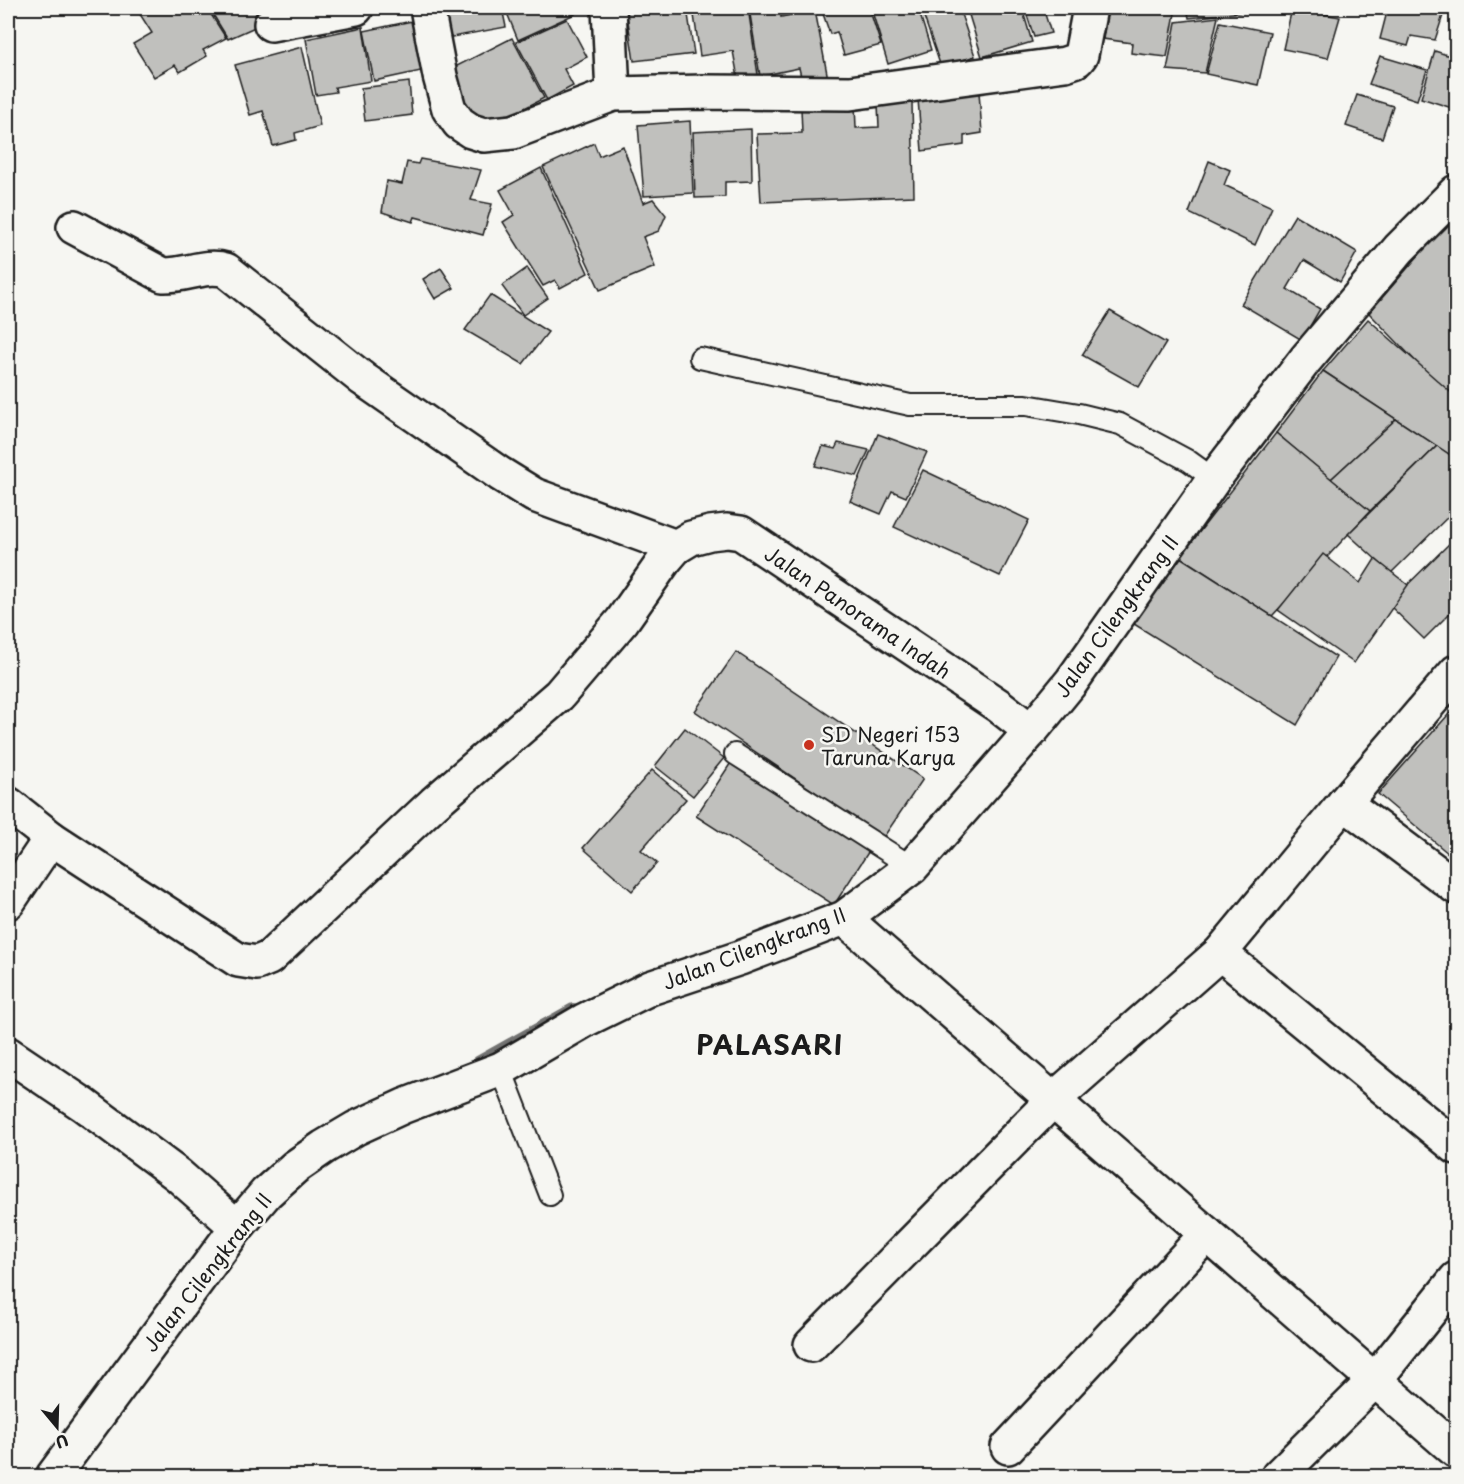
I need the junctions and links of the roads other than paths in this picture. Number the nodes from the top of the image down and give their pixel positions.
1 (356, 8) edge
2 (427, 8) edge
3 (609, 8) edge
4 (1090, 8) edge
5 (271, 24) dead end
6 (613, 94) junction
7 (1456, 192) edge
8 (74, 227) dead end
9 (700, 358) dead end
10 (1214, 478) junction
11 (676, 547) junction
12 (1456, 672) edge
13 (1031, 731) junction
14 (735, 754) dead end
15 (1344, 803) junction
16 (8, 804) edge
17 (51, 838) junction
18 (912, 867) junction
19 (1456, 887) edge
20 (8, 902) edge
21 (844, 918) junction
22 (1220, 953) junction
23 (8, 1054) edge
24 (501, 1069) junction
25 (1054, 1099) junction
26 (1456, 1147) edge
27 (550, 1196) dead end
28 (237, 1227) junction
29 (1207, 1234) junction
30 (1456, 1279) edge
31 (811, 1345) dead end
32 (1375, 1380) junction
33 (1008, 1447) dead end
34 (1456, 1451) edge
35 (53, 1476) edge
36 (1278, 1476) edge

1 - 5 street
2 - 6 street
3 - 6 street
4 - 6 street
7 - 10 street, Jalan Cilengkrang II
8 - 11 street
9 - 10 lane
10 - 13 street, Jalan Cilengkrang II
11 - 13 street, Jalan Panorama Indah
11 - 17 street
12 - 15 street
13 - 18 street, Jalan Cilengkrang II
14 - 18 lane
15 - 19 street
15 - 22 street
16 - 17 street
17 - 20 street
18 - 21 street, Jalan Cilengkrang II
21 - 24 street, Jalan Cilengkrang II
21 - 25 street
22 - 25 street
22 - 26 street
23 - 28 street
24 - 27 lane
24 - 28 street, Jalan Cilengkrang II
25 - 29 street
25 - 31 street
28 - 35 street, Jalan Cilengkrang II
29 - 32 street
29 - 33 street
30 - 32 street
32 - 34 street
32 - 36 street

